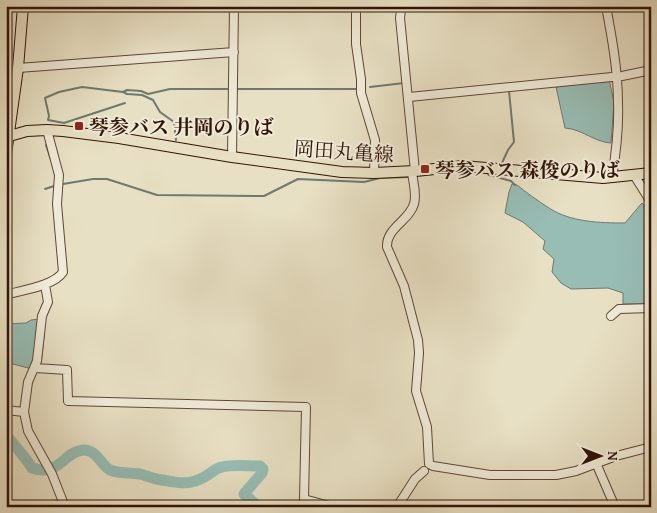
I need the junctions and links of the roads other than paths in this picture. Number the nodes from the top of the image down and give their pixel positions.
1 (23, 6) edge
2 (234, 6) edge
3 (356, 6) edge
4 (403, 6) edge
5 (606, 6) edge
6 (234, 52) junction
7 (18, 68) junction
8 (651, 70) edge
9 (616, 76) junction
10 (409, 97) junction
11 (47, 130) junction
12 (8, 136) edge
13 (6, 154) edge
14 (232, 157) junction
15 (374, 173) junction
16 (651, 173) edge
17 (413, 174) junction
18 (634, 175) junction
19 (612, 177) junction
20 (651, 202) edge
21 (44, 285) junction
22 (6, 295) edge
23 (651, 308) edge
24 (611, 316) dead end
25 (35, 368) junction
26 (6, 410) edge
27 (24, 412) junction
28 (651, 447) edge
29 (596, 463) junction
30 (424, 471) dead end
31 (64, 506) edge
32 (36, 507) edge
33 (333, 507) edge
34 (397, 507) edge
35 (615, 507) edge

1 - 7 main road
2 - 6 street
3 - 15 street
4 - 10 street
5 - 9 street
6 - 7 street
6 - 14 street
7 - 12 main road
8 - 9 street
9 - 10 street
9 - 19 street
10 - 17 street
11 - 12 main road, 岡田丸亀線
11 - 14 main road, 岡田丸亀線
11 - 21 street
12 - 13 main road
14 - 15 main road, 岡田丸亀線
15 - 17 main road, 岡田丸亀線
16 - 18 main road, 岡田丸亀線
17 - 19 main road, 岡田丸亀線
17 - 29 street
18 - 19 main road, 岡田丸亀線
18 - 20 street
21 - 22 street
21 - 25 street
23 - 24 street
25 - 27 street
25 - 33 street
26 - 27 street
27 - 31 street
28 - 29 street
29 - 35 street
30 - 34 street
31 - 32 street

